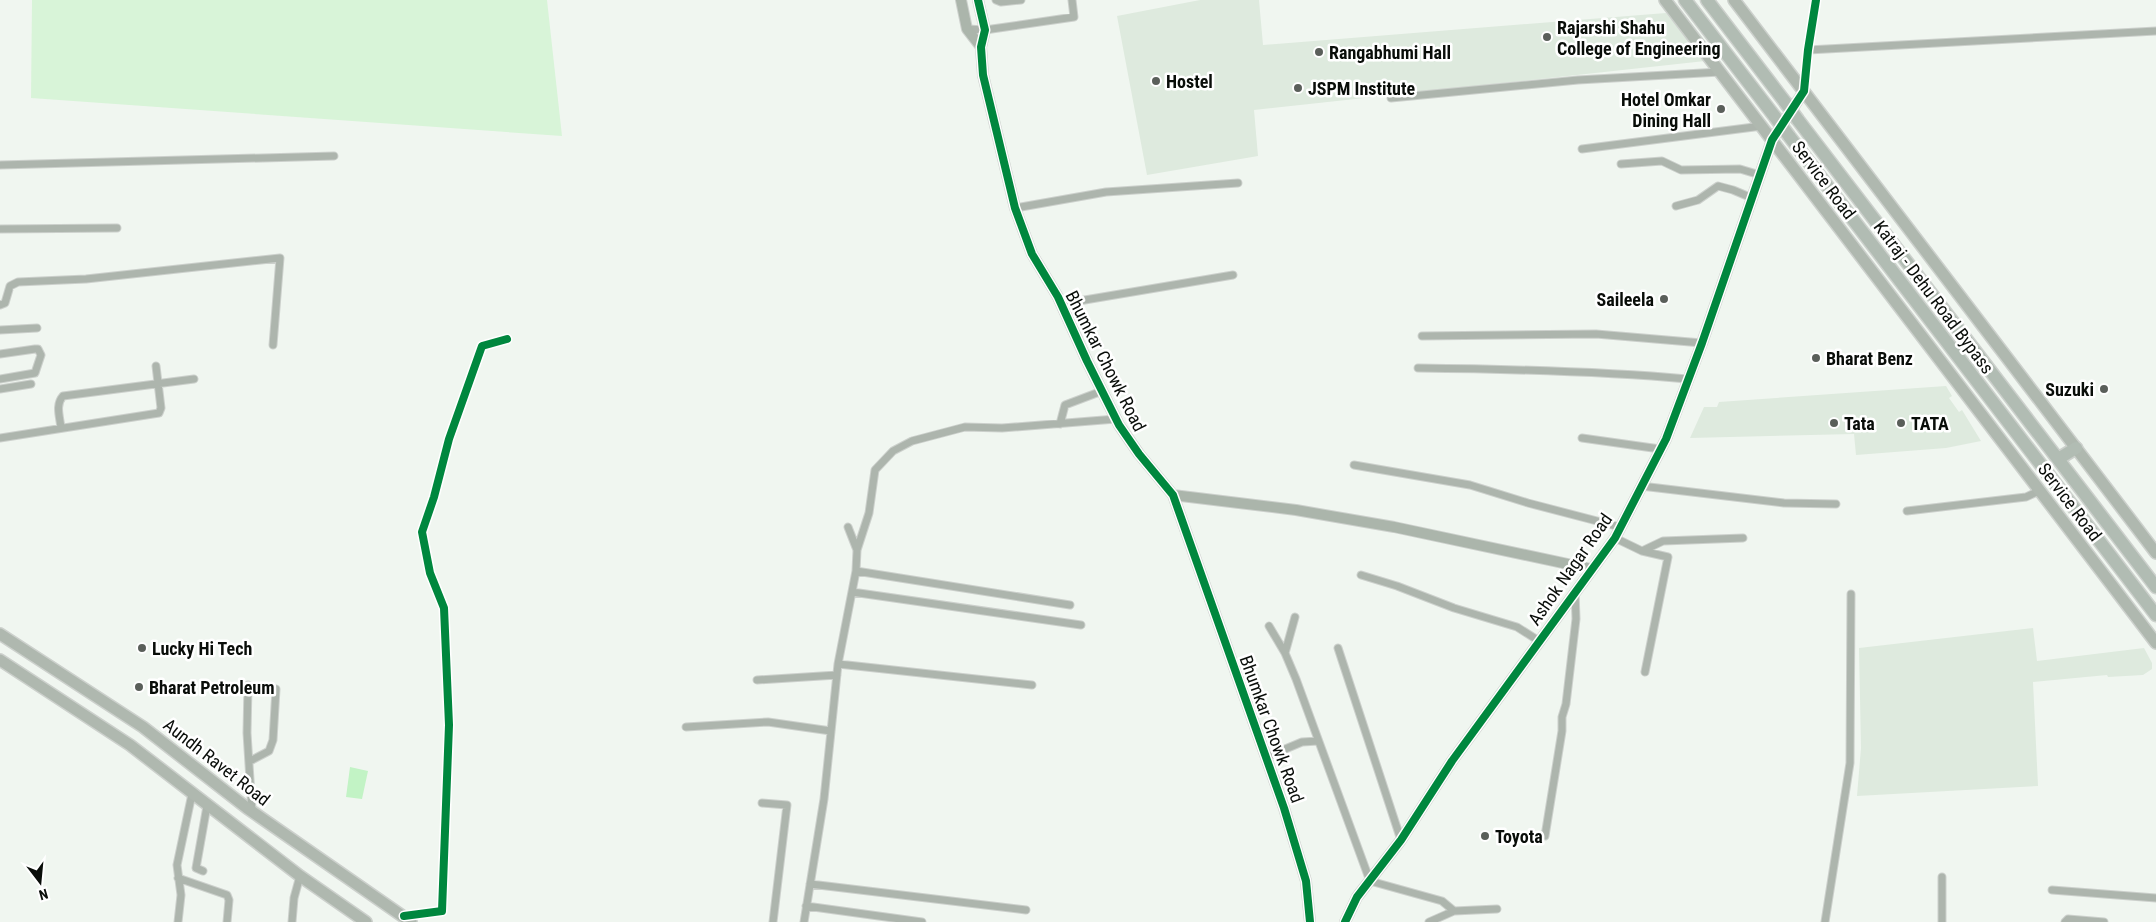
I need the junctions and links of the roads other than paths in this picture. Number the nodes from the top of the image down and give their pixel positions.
1 (961, 0) edge
2 (978, 0) edge
3 (996, 0) edge
4 (1021, 0) edge
5 (1072, 0) edge
6 (1665, 0) edge
7 (1685, 0) edge
8 (1707, 0) edge
9 (1734, 0) edge
10 (1816, 0) edge
11 (967, 29) junction
12 (984, 30) junction
13 (2156, 31) edge
14 (981, 47) junction
15 (1808, 50) junction
16 (1720, 72) junction
17 (1804, 91) junction
18 (1390, 98) dead end
19 (1762, 126) junction
20 (1772, 140) junction
21 (1582, 148) dead end
22 (334, 156) dead end
23 (1621, 164) dead end
24 (0, 165) edge
25 (1760, 174) junction
26 (1238, 183) dead end
27 (1752, 198) junction
28 (1676, 206) dead end
29 (1016, 208) junction
30 (117, 228) dead end
31 (0, 229) edge
32 (1233, 275) dead end
33 (1061, 304) junction
34 (0, 305) edge
35 (37, 328) dead end
36 (0, 330) edge
37 (1422, 336) dead end
38 (507, 339) dead end
39 (1702, 343) junction
40 (273, 345) dead end
41 (0, 354) edge
42 (156, 366) dead end
43 (1418, 368) dead end
44 (0, 379) edge
45 (194, 379) dead end
46 (1687, 379) junction
47 (158, 383) junction
48 (31, 384) dead end
49 (0, 389) edge
50 (1102, 391) junction
51 (1116, 419) junction
52 (1060, 424) junction
53 (61, 428) junction
54 (0, 438) edge
55 (1582, 438) dead end
56 (2076, 448) junction
57 (1660, 449) junction
58 (2058, 459) junction
59 (1354, 465) dead end
60 (1641, 486) junction
61 (2039, 491) junction
62 (1172, 495) junction
63 (1836, 504) dead end
64 (1907, 511) dead end
65 (848, 527) dead end
66 (1620, 527) junction
67 (1615, 538) junction
68 (1743, 538) dead end
69 (857, 550) junction
70 (1642, 551) junction
71 (2156, 553) edge
72 (1591, 569) junction
73 (856, 571) junction
74 (1361, 575) dead end
75 (2156, 587) edge
76 (852, 592) junction
77 (1575, 592) junction
78 (1851, 594) dead end
79 (1070, 605) dead end
80 (2156, 615) edge
81 (1296, 617) dead end
82 (1080, 625) dead end
83 (1269, 626) dead end
84 (0, 634) edge
85 (1539, 640) junction
86 (2156, 644) edge
87 (1338, 648) dead end
88 (1285, 653) junction
89 (0, 660) edge
90 (838, 664) junction
91 (1645, 672) dead end
92 (837, 675) junction
93 (757, 680) dead end
94 (248, 685) dead end
95 (1032, 685) dead end
96 (276, 689) dead end
97 (686, 727) dead end
98 (831, 731) junction
99 (1318, 741) junction
100 (1266, 757) junction
101 (250, 761) junction
102 (192, 794) junction
103 (762, 804) dead end
104 (207, 806) junction
105 (252, 811) junction
106 (1545, 836) dead end
107 (1401, 840) junction
108 (204, 871) dead end
109 (300, 876) junction
110 (1942, 877) dead end
111 (178, 878) junction
112 (1370, 881) junction
113 (810, 884) junction
114 (2052, 890) dead end
115 (2156, 898) edge
116 (806, 906) junction
117 (1497, 909) dead end
118 (1026, 910) dead end
119 (1454, 911) junction
120 (408, 919) edge
121 (178, 922) edge
122 (227, 922) edge
123 (292, 922) edge
124 (366, 922) edge
125 (773, 922) edge
126 (804, 922) edge
127 (922, 922) edge
128 (1310, 922) edge
129 (1345, 922) edge
130 (1428, 922) edge
131 (1825, 922) edge
132 (1942, 922) edge
133 (2065, 922) edge
134 (2104, 922) edge

1 - 11 street
2 - 12 street, Bhumkar Chowk Road
3 - 4 street
5 - 12 street
6 - 16 main road, Service Road
7 - 80 highway, Katraj - Dehu Road Bypass, bridge
8 - 58 highway, Katraj - Dehu Road Bypass, bridge
9 - 17 main road
10 - 15 street
11 - 12 street
11 - 14 street
12 - 14 street, Bhumkar Chowk Road
13 - 15 street
14 - 29 street, Bhumkar Chowk Road
15 - 17 street
16 - 18 street
16 - 19 main road, Service Road
17 - 20 street, Ashok Nagar Road
17 - 56 main road
19 - 20 main road, Service Road
19 - 21 street
20 - 25 street, Ashok Nagar Road
20 - 61 main road, Service Road
22 - 24 street
23 - 25 street
25 - 27 street, Ashok Nagar Road
26 - 29 street
27 - 28 street
27 - 39 street, Ashok Nagar Road
29 - 33 street, Bhumkar Chowk Road
30 - 31 street
32 - 33 street
33 - 50 street, Bhumkar Chowk Road
34 - 40 street
35 - 36 street
37 - 39 street
38 - 120 street
39 - 46 street, Ashok Nagar Road
41 - 44 street
42 - 47 street
43 - 46 street
45 - 47 street
46 - 57 street, Ashok Nagar Road
47 - 53 street
47 - 53 street
48 - 49 street
50 - 51 street, Bhumkar Chowk Road
50 - 52 street
51 - 52 street
51 - 62 street, Bhumkar Chowk Road
52 - 69 street
53 - 54 street
55 - 57 street
56 - 58 highway
56 - 71 main road
57 - 60 street, Ashok Nagar Road
58 - 75 highway, Katraj - Dehu Road Bypass
59 - 66 street
60 - 63 street
60 - 66 street, Ashok Nagar Road
61 - 64 street
61 - 86 main road, Service Road
62 - 72 street
62 - 100 street, Bhumkar Chowk Road
65 - 69 street
66 - 67 street, Ashok Nagar Road
67 - 70 street
67 - 72 street, Ashok Nagar Road
68 - 70 street
69 - 73 street
70 - 91 street
72 - 77 street, Ashok Nagar Road
73 - 76 street
73 - 79 street
74 - 85 street
76 - 82 street
76 - 90 street
77 - 85 street, Ashok Nagar Road
77 - 106 street
78 - 131 street
81 - 88 street
83 - 88 street
84 - 105 main road, Aundh Ravet Road
85 - 107 street, Ashok Nagar Road
87 - 107 street
88 - 99 street
89 - 102 main road
90 - 92 street
90 - 95 street
92 - 93 street
92 - 98 street
94 - 101 street
96 - 101 street
97 - 98 street
98 - 113 street
99 - 100 street
99 - 112 street
100 - 128 street, Bhumkar Chowk Road
101 - 105 street
102 - 104 main road
102 - 111 street
103 - 125 street
104 - 108 street
104 - 109 main road
105 - 120 main road, Aundh Ravet Road
107 - 112 street, Ashok Nagar Road
109 - 123 street
109 - 124 main road
110 - 132 street
111 - 121 street
111 - 122 street
112 - 119 street
112 - 129 street, Ashok Nagar Road
113 - 116 street
113 - 118 street
114 - 115 street
116 - 126 street
116 - 127 street
117 - 119 street
119 - 130 street
133 - 134 street

